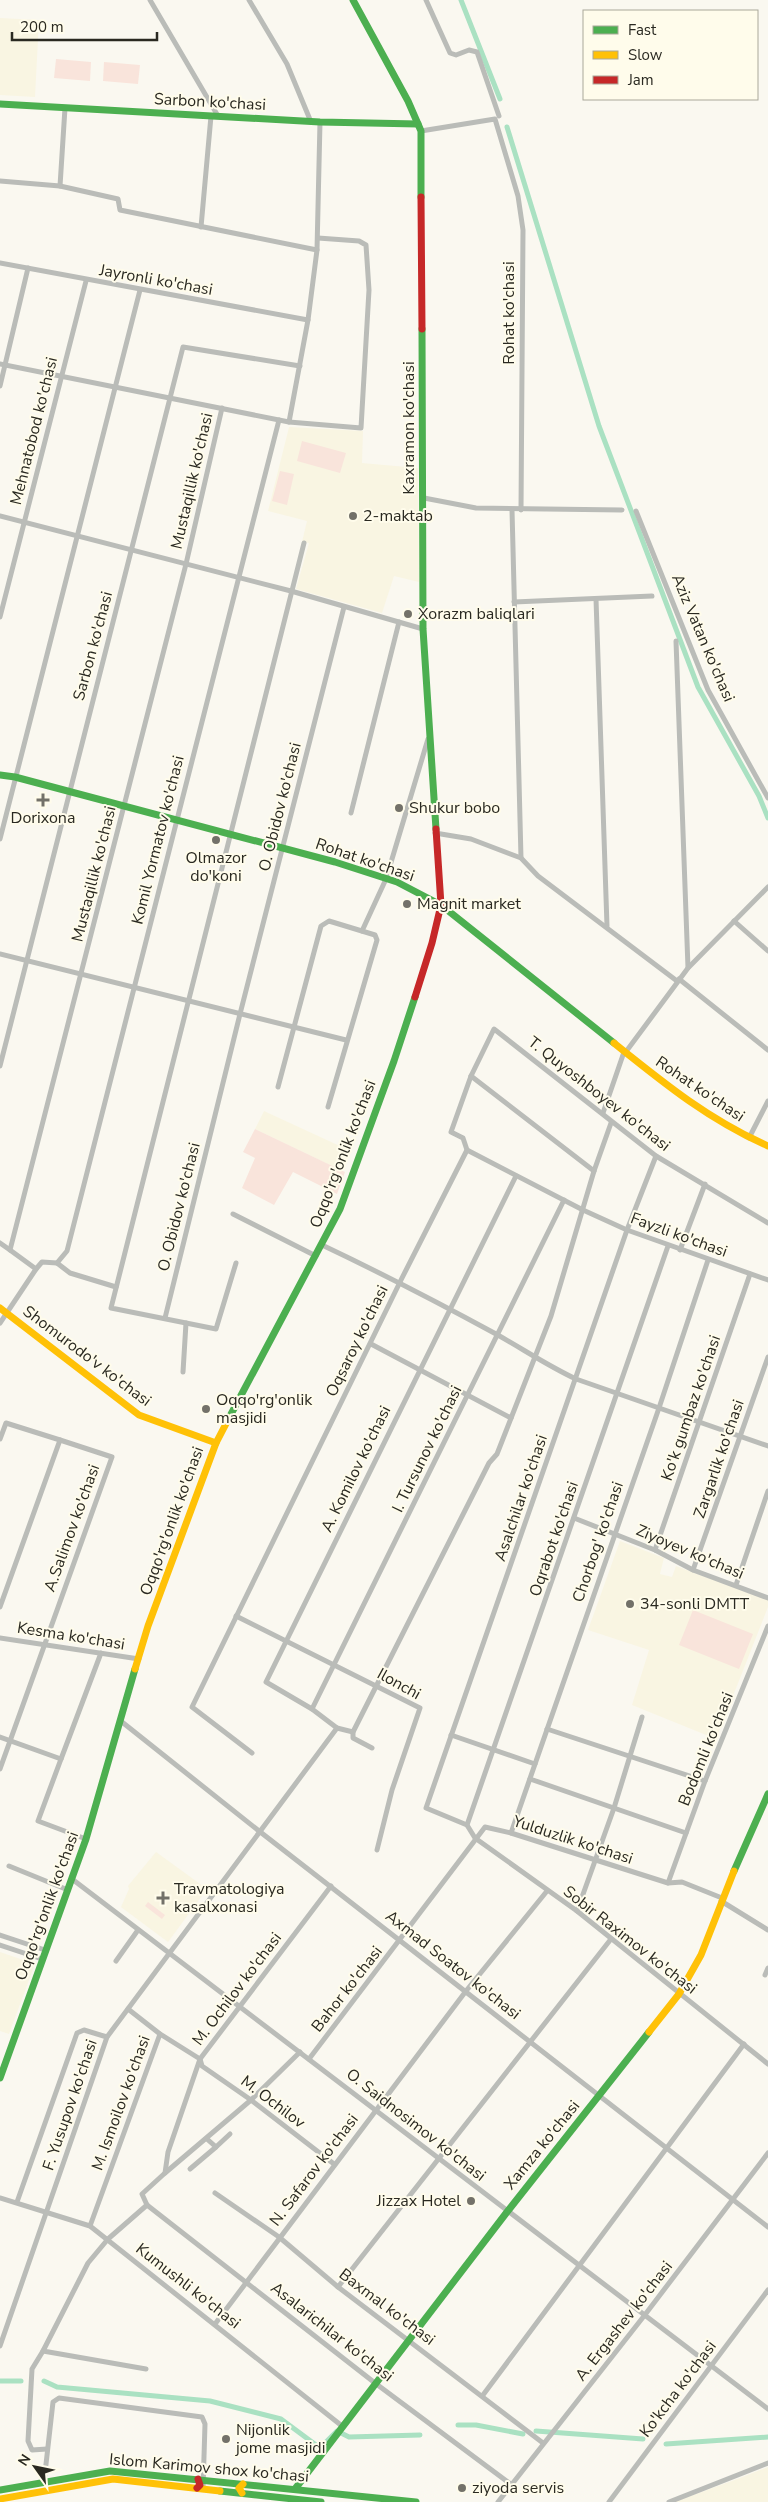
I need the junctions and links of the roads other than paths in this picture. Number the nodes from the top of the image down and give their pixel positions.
1 (150, 0) edge
2 (250, 0) edge
3 (354, 0) edge
4 (426, 0) edge
5 (0, 104) edge
6 (65, 108) junction
7 (214, 116) junction
8 (497, 118) junction
9 (311, 122) junction
10 (320, 122) junction
11 (420, 127) junction
12 (0, 181) edge
13 (60, 186) junction
14 (200, 227) junction
15 (318, 238) junction
16 (317, 250) junction
17 (0, 263) edge
18 (28, 268) junction
19 (86, 281) junction
20 (140, 290) junction
21 (308, 320) junction
22 (3, 365) edge
23 (300, 366) junction
24 (62, 375) junction
25 (0, 386) edge
26 (114, 386) junction
27 (169, 397) junction
28 (222, 408) junction
29 (280, 420) junction
30 (289, 422) junction
31 (424, 498) junction
32 (512, 510) junction
33 (521, 510) junction
34 (622, 510) dead end
35 (636, 511) dead end
36 (0, 516) edge
37 (24, 523) junction
38 (76, 537) junction
39 (304, 543) dead end
40 (132, 550) junction
41 (186, 564) junction
42 (239, 578) junction
43 (291, 591) junction
44 (652, 596) dead end
45 (596, 599) junction
46 (514, 602) junction
47 (344, 607) junction
48 (0, 617) edge
49 (398, 622) junction
50 (424, 629) junction
51 (676, 641) dead end
52 (429, 737) junction
53 (0, 775) edge
54 (15, 777) junction
55 (69, 792) junction
56 (768, 798) edge
57 (123, 807) junction
58 (351, 813) dead end
59 (175, 821) junction
60 (434, 833) junction
61 (229, 835) junction
62 (0, 839) edge
63 (282, 847) junction
64 (521, 858) junction
65 (386, 879) junction
66 (768, 887) edge
67 (441, 905) junction
68 (734, 921) junction
69 (607, 926) junction
70 (362, 931) junction
71 (768, 951) edge
72 (0, 954) edge
73 (27, 961) junction
74 (688, 968) junction
75 (82, 974) junction
76 (678, 980) junction
77 (134, 988) junction
78 (188, 1001) junction
79 (240, 1014) junction
80 (294, 1027) junction
81 (346, 1040) junction
82 (767, 1048) edge
83 (624, 1053) junction
84 (0, 1066) edge
85 (471, 1076) junction
86 (278, 1087) dead end
87 (768, 1101) edge
88 (328, 1107) dead end
89 (603, 1113) junction
90 (611, 1123) junction
91 (749, 1138) junction
92 (768, 1146) edge
93 (467, 1150) junction
94 (656, 1156) junction
95 (594, 1171) junction
96 (516, 1176) junction
97 (705, 1184) junction
98 (564, 1200) junction
99 (583, 1210) junction
100 (233, 1214) dead end
101 (768, 1223) edge
102 (627, 1230) junction
103 (0, 1243) edge
104 (322, 1244) junction
105 (668, 1246) junction
106 (10, 1250) junction
107 (680, 1250) junction
108 (316, 1256) junction
109 (708, 1260) junction
110 (57, 1263) junction
111 (236, 1263) dead end
112 (36, 1269) junction
113 (750, 1274) junction
114 (768, 1280) edge
115 (400, 1282) junction
116 (116, 1287) junction
117 (0, 1308) edge
118 (449, 1309) junction
119 (7, 1314) junction
120 (165, 1318) junction
121 (186, 1322) junction
122 (0, 1323) edge
123 (498, 1335) junction
124 (371, 1344) junction
125 (534, 1356) junction
126 (768, 1357) edge
127 (419, 1370) junction
128 (183, 1372) dead end
129 (576, 1379) junction
130 (618, 1394) junction
131 (468, 1396) junction
132 (659, 1408) junction
133 (511, 1418) junction
134 (3, 1422) edge
135 (699, 1422) junction
136 (740, 1437) junction
137 (0, 1439) edge
138 (60, 1440) junction
139 (216, 1443) junction
140 (768, 1446) edge
141 (768, 1491) edge
142 (574, 1518) junction
143 (614, 1535) junction
144 (656, 1550) junction
145 (693, 1570) junction
146 (736, 1585) junction
147 (768, 1598) edge
148 (0, 1607) edge
149 (236, 1616) junction
150 (768, 1626) edge
151 (0, 1638) edge
152 (286, 1640) junction
153 (44, 1643) junction
154 (765, 1643) edge
155 (101, 1653) junction
156 (139, 1659) junction
157 (335, 1664) junction
158 (377, 1686) junction
159 (312, 1709) junction
160 (642, 1717) dead end
161 (122, 1722) junction
162 (337, 1728) junction
163 (547, 1729) junction
164 (353, 1732) junction
165 (451, 1735) junction
166 (0, 1737) edge
167 (10, 1741) junction
168 (372, 1748) dead end
169 (493, 1750) junction
170 (252, 1753) dead end
171 (630, 1757) junction
172 (61, 1759) junction
173 (535, 1764) junction
174 (0, 1770) edge
175 (530, 1779) junction
176 (705, 1781) junction
177 (768, 1794) edge
178 (614, 1808) junction
179 (467, 1825) junction
180 (259, 1831) junction
181 (511, 1832) junction
182 (686, 1833) junction
183 (475, 1838) junction
184 (86, 1840) junction
185 (377, 1850) dead end
186 (595, 1861) junction
187 (9, 1866) dead end
188 (72, 1879) junction
189 (668, 1883) junction
190 (331, 1886) junction
191 (68, 1890) junction
192 (547, 1891) junction
193 (721, 1900) junction
194 (577, 1911) junction
195 (138, 1930) junction
196 (768, 1930) edge
197 (0, 1935) edge
198 (610, 1939) junction
199 (400, 1940) junction
200 (0, 1945) edge
201 (45, 1950) junction
202 (170, 1954) junction
203 (42, 1959) junction
204 (116, 1961) dead end
205 (768, 1968) edge
206 (765, 1975) dead end
207 (466, 1991) junction
208 (679, 1994) junction
209 (239, 2006) junction
210 (128, 2010) junction
211 (160, 2034) junction
212 (107, 2037) junction
213 (531, 2041) junction
214 (744, 2044) junction
215 (300, 2052) junction
216 (309, 2058) junction
217 (200, 2059) junction
218 (768, 2064) edge
219 (0, 2078) edge
220 (600, 2095) junction
221 (251, 2100) junction
222 (376, 2109) junction
223 (230, 2134) dead end
224 (207, 2139) junction
225 (216, 2147) junction
226 (668, 2149) junction
227 (768, 2153) edge
228 (439, 2160) junction
229 (334, 2164) junction
230 (190, 2170) dead end
231 (165, 2173) junction
232 (215, 2193) dead end
233 (0, 2198) edge
234 (733, 2199) junction
235 (17, 2202) junction
236 (147, 2205) junction
237 (47, 2211) junction
238 (507, 2212) junction
239 (90, 2226) junction
240 (768, 2227) edge
241 (279, 2237) junction
242 (108, 2239) junction
243 (580, 2266) junction
244 (246, 2282) junction
245 (338, 2286) junction
246 (768, 2290) edge
247 (644, 2316) junction
248 (215, 2324) junction
249 (408, 2339) junction
250 (0, 2346) edge
251 (43, 2351) junction
252 (711, 2366) junction
253 (146, 2369) dead end
254 (375, 2383) junction
255 (483, 2395) junction
256 (768, 2408) edge
257 (340, 2430) junction
258 (543, 2443) junction
259 (46, 2449) junction
260 (768, 2463) edge
261 (201, 2480) junction
262 (44, 2482) junction
263 (243, 2484) junction
264 (512, 2485) junction
265 (200, 2489) junction
266 (295, 2489) junction
267 (0, 2490) edge
268 (242, 2493) junction
269 (276, 2499) edge
270 (0, 2500) edge
271 (321, 2502) edge
272 (416, 2502) edge
273 (498, 2502) edge
274 (609, 2502) edge
275 (669, 2502) edge

1 - 7 street
2 - 9 street
3 - 11 street
4 - 8 street, Rohat ko'chasi
5 - 6 street, Sarbon ko'chasi
6 - 7 street, Sarbon ko'chasi
6 - 13 street
7 - 9 street, Sarbon ko'chasi
7 - 14 street
8 - 11 street
8 - 33 street, Rohat ko'chasi
9 - 10 street, Sarbon ko'chasi
10 - 11 street, Sarbon ko'chasi
10 - 15 street
11 - 31 street, Kaxramon ko'chasi
12 - 13 street
13 - 14 street
14 - 16 street
15 - 16 street
15 - 30 street
16 - 21 street
17 - 18 street, Jayronli ko'chasi
18 - 19 street, Jayronli ko'chasi
18 - 22 street
19 - 20 street, Jayronli ko'chasi
19 - 24 street, Mehnatobod ko'chasi
20 - 21 street, Jayronli ko'chasi
20 - 26 street
21 - 23 street
22 - 24 street
22 - 25 street
23 - 27 street, Sarbon ko'chasi
23 - 30 street
24 - 26 street
24 - 37 street, Mehnatobod ko'chasi
26 - 27 street
26 - 38 street
27 - 28 street
27 - 40 street, Sarbon ko'chasi
28 - 29 street
28 - 41 street, Mustaqillik ko'chasi
29 - 30 street
29 - 42 street, Komil Yormatov ko'chasi
31 - 32 street
31 - 50 street, Kaxramon ko'chasi
32 - 33 street
32 - 46 street
33 - 34 street
35 - 56 street, Aziz Vatan ko'chasi
36 - 37 street
37 - 38 street
37 - 48 street, Mehnatobod ko'chasi
38 - 40 street
38 - 54 street
39 - 43 street
40 - 41 street
40 - 55 street, Sarbon ko'chasi
41 - 42 street
41 - 57 street, Mustaqillik ko'chasi
42 - 43 street
42 - 59 street, Komil Yormatov ko'chasi
43 - 47 street
43 - 61 street
44 - 45 street
45 - 46 street
45 - 69 street
46 - 64 street
47 - 49 street
47 - 63 street, O. Obidov ko'chasi
49 - 50 street
49 - 58 street
50 - 52 street, Kaxramon ko'chasi
51 - 74 street
52 - 60 street, Kaxramon ko'chasi
52 - 65 street
53 - 54 street, Rohat ko'chasi
54 - 55 street, Rohat ko'chasi
54 - 62 street
55 - 57 street, Rohat ko'chasi
55 - 73 street, Sarbon ko'chasi
57 - 59 street, Rohat ko'chasi
57 - 75 street, Mustaqillik ko'chasi
59 - 61 street, Rohat ko'chasi
59 - 77 street, Komil Yormatov ko'chasi
60 - 64 street
60 - 67 street, Kaxramon ko'chasi
61 - 63 street, Rohat ko'chasi
61 - 78 street
63 - 65 street, Rohat ko'chasi
63 - 79 street, O. Obidov ko'chasi
64 - 69 street
65 - 67 street, Rohat ko'chasi
65 - 70 street
66 - 68 street
67 - 83 street, Rohat ko'chasi
67 - 104 street, Oqqo'rg'onlik ko'chasi
68 - 71 street
68 - 74 street
69 - 76 street
70 - 80 street
70 - 81 street
72 - 73 street
73 - 75 street
73 - 84 street, Sarbon ko'chasi
74 - 76 street
75 - 77 street
75 - 106 street, Mustaqillik ko'chasi
76 - 82 street
76 - 83 street
77 - 78 street
77 - 110 street, Komil Yormatov ko'chasi
78 - 79 street
78 - 116 street
79 - 80 street
79 - 120 street, O. Obidov ko'chasi
80 - 81 street
80 - 86 street
81 - 88 street
83 - 89 street
83 - 91 street, Rohat ko'chasi
85 - 89 street, T. Quyoshboyev ko'chasi
85 - 93 street
85 - 95 street
87 - 91 street
89 - 90 street, T. Quyoshboyev ko'chasi
90 - 94 street, T. Quyoshboyev ko'chasi
90 - 95 street
91 - 92 street, Rohat ko'chasi
93 - 96 street, Fayzli ko'chasi
93 - 115 street, Oqsaroy ko'chasi
94 - 97 street, T. Quyoshboyev ko'chasi
94 - 102 street, Asalchilar ko'chasi
95 - 99 street
96 - 98 street, Fayzli ko'chasi
96 - 118 street, A. Komilov ko'chasi
97 - 101 street, T. Quyoshboyev ko'chasi
97 - 107 street
98 - 99 street, Fayzli ko'chasi
98 - 123 street, I. Tursunov ko'chasi
99 - 102 street, Fayzli ko'chasi
99 - 125 street
100 - 108 street
102 - 105 street, Fayzli ko'chasi
102 - 129 street, Asalchilar ko'chasi
103 - 106 street
104 - 108 street, Oqqo'rg'onlik ko'chasi
104 - 115 street
105 - 107 street, Fayzli ko'chasi
105 - 130 street, Oqrabot ko'chasi
106 - 112 street
107 - 109 street, Fayzli ko'chasi
108 - 139 street, Oqqo'rg'onlik ko'chasi
109 - 113 street, Fayzli ko'chasi
109 - 132 street, Chorbog' ko'chasi
110 - 112 street
110 - 116 street
111 - 121 street
112 - 119 street
113 - 114 street, Fayzli ko'chasi
113 - 135 street, Ko'k gumbaz ko'chasi
115 - 118 street
115 - 124 street, Oqsaroy ko'chasi
116 - 120 street
117 - 119 street, Shomurodo'v ko'chasi
118 - 123 street
118 - 127 street, A. Komilov ko'chasi
119 - 122 street
119 - 139 street, Shomurodo'v ko'chasi
120 - 121 street
121 - 128 street
123 - 125 street
123 - 131 street, I. Tursunov ko'chasi
124 - 127 street
124 - 149 street, Oqsaroy ko'chasi
125 - 129 street
125 - 133 street
126 - 136 street, Zargarlik ko'chasi
127 - 131 street
127 - 152 street, A. Komilov ko'chasi
129 - 130 street
129 - 165 street, Asalchilar ko'chasi
130 - 132 street
130 - 142 street, Oqrabot ko'chasi
131 - 133 street
131 - 157 street, I. Tursunov ko'chasi
132 - 135 street
132 - 143 street, Chorbog' ko'chasi
133 - 158 street
134 - 137 street
134 - 138 street
135 - 136 street
135 - 144 street, Ko'k gumbaz ko'chasi
136 - 140 street
136 - 145 street, Zargarlik ko'chasi
138 - 148 street
138 - 153 street, A.Salimov ko'chasi
139 - 156 street, Oqqo'rg'onlik ko'chasi
141 - 146 street
142 - 143 street, Ziyoyev ko'chasi
142 - 169 street, Oqrabot ko'chasi
143 - 144 street, Ziyoyev ko'chasi
143 - 163 street, Chorbog' ko'chasi
144 - 145 street, Ziyoyev ko'chasi
145 - 146 street, Ziyoyev ko'chasi
146 - 147 street, Ziyoyev ko'chasi
149 - 152 street, Ilonchi
149 - 170 street, Oqsaroy ko'chasi
150 - 154 street, Bodomli ko'chasi
151 - 153 street, Kesma ko'chasi
152 - 157 street, Ilonchi
152 - 159 street, A. Komilov ko'chasi
153 - 155 street, Kesma ko'chasi
153 - 167 street, A.Salimov ko'chasi
154 - 176 street, Bodomli ko'chasi
155 - 156 street, Kesma ko'chasi
155 - 172 street
156 - 161 street, Oqqo'rg'onlik ko'chasi
157 - 158 street, Ilonchi
157 - 159 street, I. Tursunov ko'chasi
158 - 164 street
158 - 185 street, Ilonchi
159 - 162 street, A. Komilov ko'chasi
160 - 171 street
161 - 180 street, Axmad Soatov ko'chasi
161 - 184 street, Oqqo'rg'onlik ko'chasi
162 - 164 street, A. Komilov ko'chasi
162 - 180 street, F. Yusupov ko'chasi
163 - 171 street
163 - 173 street, Chorbog' ko'chasi
164 - 168 street
165 - 169 street
165 - 179 street, Asalchilar ko'chasi
166 - 167 street
167 - 172 street
167 - 174 street, A.Salimov ko'chasi
169 - 173 street
169 - 179 street, Oqrabot ko'chasi
171 - 176 street
171 - 178 street
172 - 184 street
173 - 175 street, Chorbog' ko'chasi
175 - 178 street
175 - 181 street, Chorbog' ko'chasi
176 - 182 street, Bodomli ko'chasi
177 - 193 street, Xamza ko'chasi
178 - 182 street
178 - 186 street
179 - 183 street
180 - 190 street, Axmad Soatov ko'chasi
180 - 202 street, F. Yusupov ko'chasi
181 - 183 street, Yulduzlik ko'chasi
181 - 186 street, Yulduzlik ko'chasi
182 - 189 street, Bodomli ko'chasi
183 - 192 street, Sobir Raximov ko'chasi
183 - 199 street, Bahor ko'chasi
184 - 188 street, Oqqo'rg'onlik ko'chasi
186 - 189 street, Yulduzlik ko'chasi
186 - 194 street
187 - 191 street
188 - 191 street, Oqqo'rg'onlik ko'chasi
188 - 195 street, O. Saidnosimov ko'chasi
189 - 193 street, Yulduzlik ko'chasi
190 - 199 street, Axmad Soatov ko'chasi
190 - 209 street, M. Ochilov ko'chasi
191 - 201 street, Oqqo'rg'onlik ko'chasi
192 - 194 street, Sobir Raximov ko'chasi
192 - 207 street, N. Safarov ko'chasi
193 - 196 street, Yulduzlik ko'chasi
193 - 208 street, Xamza ko'chasi
194 - 198 street, Sobir Raximov ko'chasi
195 - 202 street, O. Saidnosimov ko'chasi
195 - 204 street
197 - 201 street
198 - 208 street, Sobir Raximov ko'chasi
198 - 213 street
199 - 207 street, Axmad Soatov ko'chasi
199 - 216 street, Bahor ko'chasi
200 - 203 street
201 - 203 street, Oqqo'rg'onlik ko'chasi
202 - 209 street, O. Saidnosimov ko'chasi
202 - 210 street, F. Yusupov ko'chasi
203 - 219 street, Oqqo'rg'onlik ko'chasi
205 - 206 street
207 - 213 street, Axmad Soatov ko'chasi
207 - 222 street, N. Safarov ko'chasi
208 - 214 street, Sobir Raximov ko'chasi
208 - 220 street, Xamza ko'chasi
209 - 215 street, O. Saidnosimov ko'chasi
209 - 217 street, M. Ochilov ko'chasi
210 - 211 street
210 - 212 street, F. Yusupov ko'chasi
211 - 217 street, M. Ismoilov ko'chasi
211 - 239 street, M. Ismoilov ko'chasi
212 - 235 street
212 - 237 street, F. Yusupov ko'chasi
213 - 220 street, Axmad Soatov ko'chasi
213 - 228 street
214 - 218 street, Sobir Raximov ko'chasi
214 - 226 street
215 - 216 street, O. Saidnosimov ko'chasi
215 - 221 street
216 - 222 street, O. Saidnosimov ko'chasi
217 - 221 street, M. Ochilov
217 - 231 street, M. Ochilov ko'chasi
220 - 226 street, Axmad Soatov ko'chasi
220 - 238 street, Xamza ko'chasi
221 - 224 street
221 - 229 street, M. Ochilov
222 - 228 street, O. Saidnosimov ko'chasi
222 - 229 street, N. Safarov ko'chasi
223 - 225 street
224 - 225 street
224 - 231 street
225 - 230 street
226 - 234 street, Axmad Soatov ko'chasi
226 - 243 street
227 - 234 street, A. Ergashev ko'chasi
228 - 238 street, O. Saidnosimov ko'chasi
228 - 245 street
229 - 241 street, N. Safarov ko'chasi
231 - 236 street, Asalarichilar ko'chasi
232 - 241 street, Baxmal ko'chasi
233 - 235 street, Kumushli ko'chasi
234 - 240 street, Axmad Soatov ko'chasi
234 - 247 street, A. Ergashev ko'chasi
235 - 237 street, Kumushli ko'chasi
236 - 242 street
236 - 244 street, Asalarichilar ko'chasi
237 - 239 street, Kumushli ko'chasi
237 - 250 street, F. Yusupov ko'chasi
238 - 243 street, O. Saidnosimov ko'chasi
238 - 249 street, Xamza ko'chasi
239 - 242 street, Kumushli ko'chasi
241 - 244 street, N. Safarov ko'chasi
241 - 245 street, Baxmal ko'chasi
242 - 248 street, Kumushli ko'chasi
242 - 251 street
243 - 247 street, O. Saidnosimov ko'chasi
243 - 255 street
244 - 248 street, N. Safarov ko'chasi
244 - 254 street, Asalarichilar ko'chasi
245 - 249 street, Baxmal ko'chasi
246 - 252 street, Ko'kcha ko'chasi
247 - 252 street, O. Saidnosimov ko'chasi
247 - 258 street, A. Ergashev ko'chasi
248 - 257 street, Kumushli ko'chasi
249 - 254 street, Xamza ko'chasi
249 - 255 street, Baxmal ko'chasi
251 - 253 street
251 - 259 street
252 - 256 street, O. Saidnosimov ko'chasi
252 - 274 street, Ko'kcha ko'chasi
254 - 257 street, Xamza ko'chasi
254 - 264 street, Asalarichilar ko'chasi
255 - 258 street, Baxmal ko'chasi
257 - 266 street, Xamza ko'chasi
258 - 264 street, A. Ergashev ko'chasi
259 - 261 street
259 - 262 street
260 - 275 street
261 - 262 street, Islom Karimov shox ko'chasi
261 - 263 street, Islom Karimov shox ko'chasi
261 - 265 street
262 - 267 street, Islom Karimov shox ko'chasi
263 - 266 street, Islom Karimov shox ko'chasi
263 - 268 street
264 - 273 street, A. Ergashev ko'chasi
265 - 268 street, Islom Karimov shox ko'chasi
265 - 270 street, Islom Karimov shox ko'chasi
266 - 272 street, Islom Karimov shox ko'chasi
268 - 269 street, Islom Karimov shox ko'chasi
269 - 271 street, Islom Karimov shox ko'chasi

